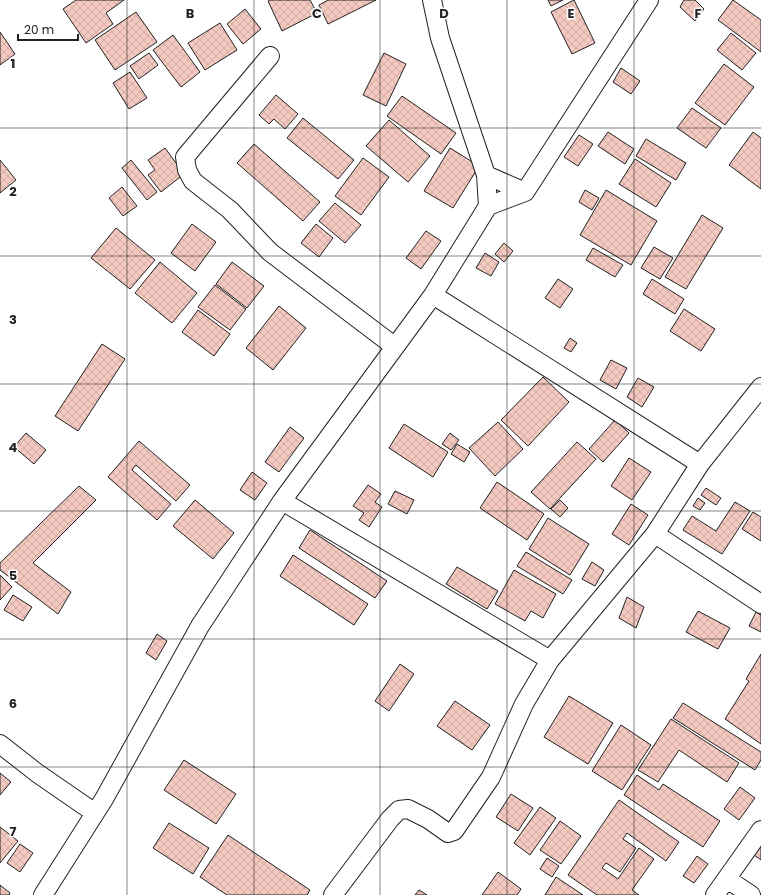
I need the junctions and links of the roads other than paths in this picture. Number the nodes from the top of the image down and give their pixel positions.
1 (432, 0) edge
2 (649, 0) edge
3 (270, 56) dead end
4 (486, 175) junction
5 (525, 192) junction
6 (488, 206) junction
7 (432, 295) junction
8 (394, 346) junction
9 (761, 387) edge
10 (700, 464) junction
11 (282, 501) junction
12 (655, 534) junction
13 (761, 604) edge
14 (550, 660) junction
15 (0, 744) edge
16 (95, 813) junction
17 (761, 830) edge
18 (727, 879) junction
19 (42, 895) edge
20 (334, 895) edge
21 (714, 895) edge
22 (751, 895) edge

1 - 4 street
2 - 5 street
3 - 8 street
4 - 5 street
4 - 6 street
5 - 6 street
6 - 7 street
7 - 8 street
7 - 10 street
8 - 11 street
9 - 10 street
10 - 12 street
11 - 14 street
11 - 16 street
12 - 13 street
12 - 14 street
14 - 20 street
15 - 16 street
16 - 19 street
17 - 18 street
18 - 21 street
18 - 22 street

